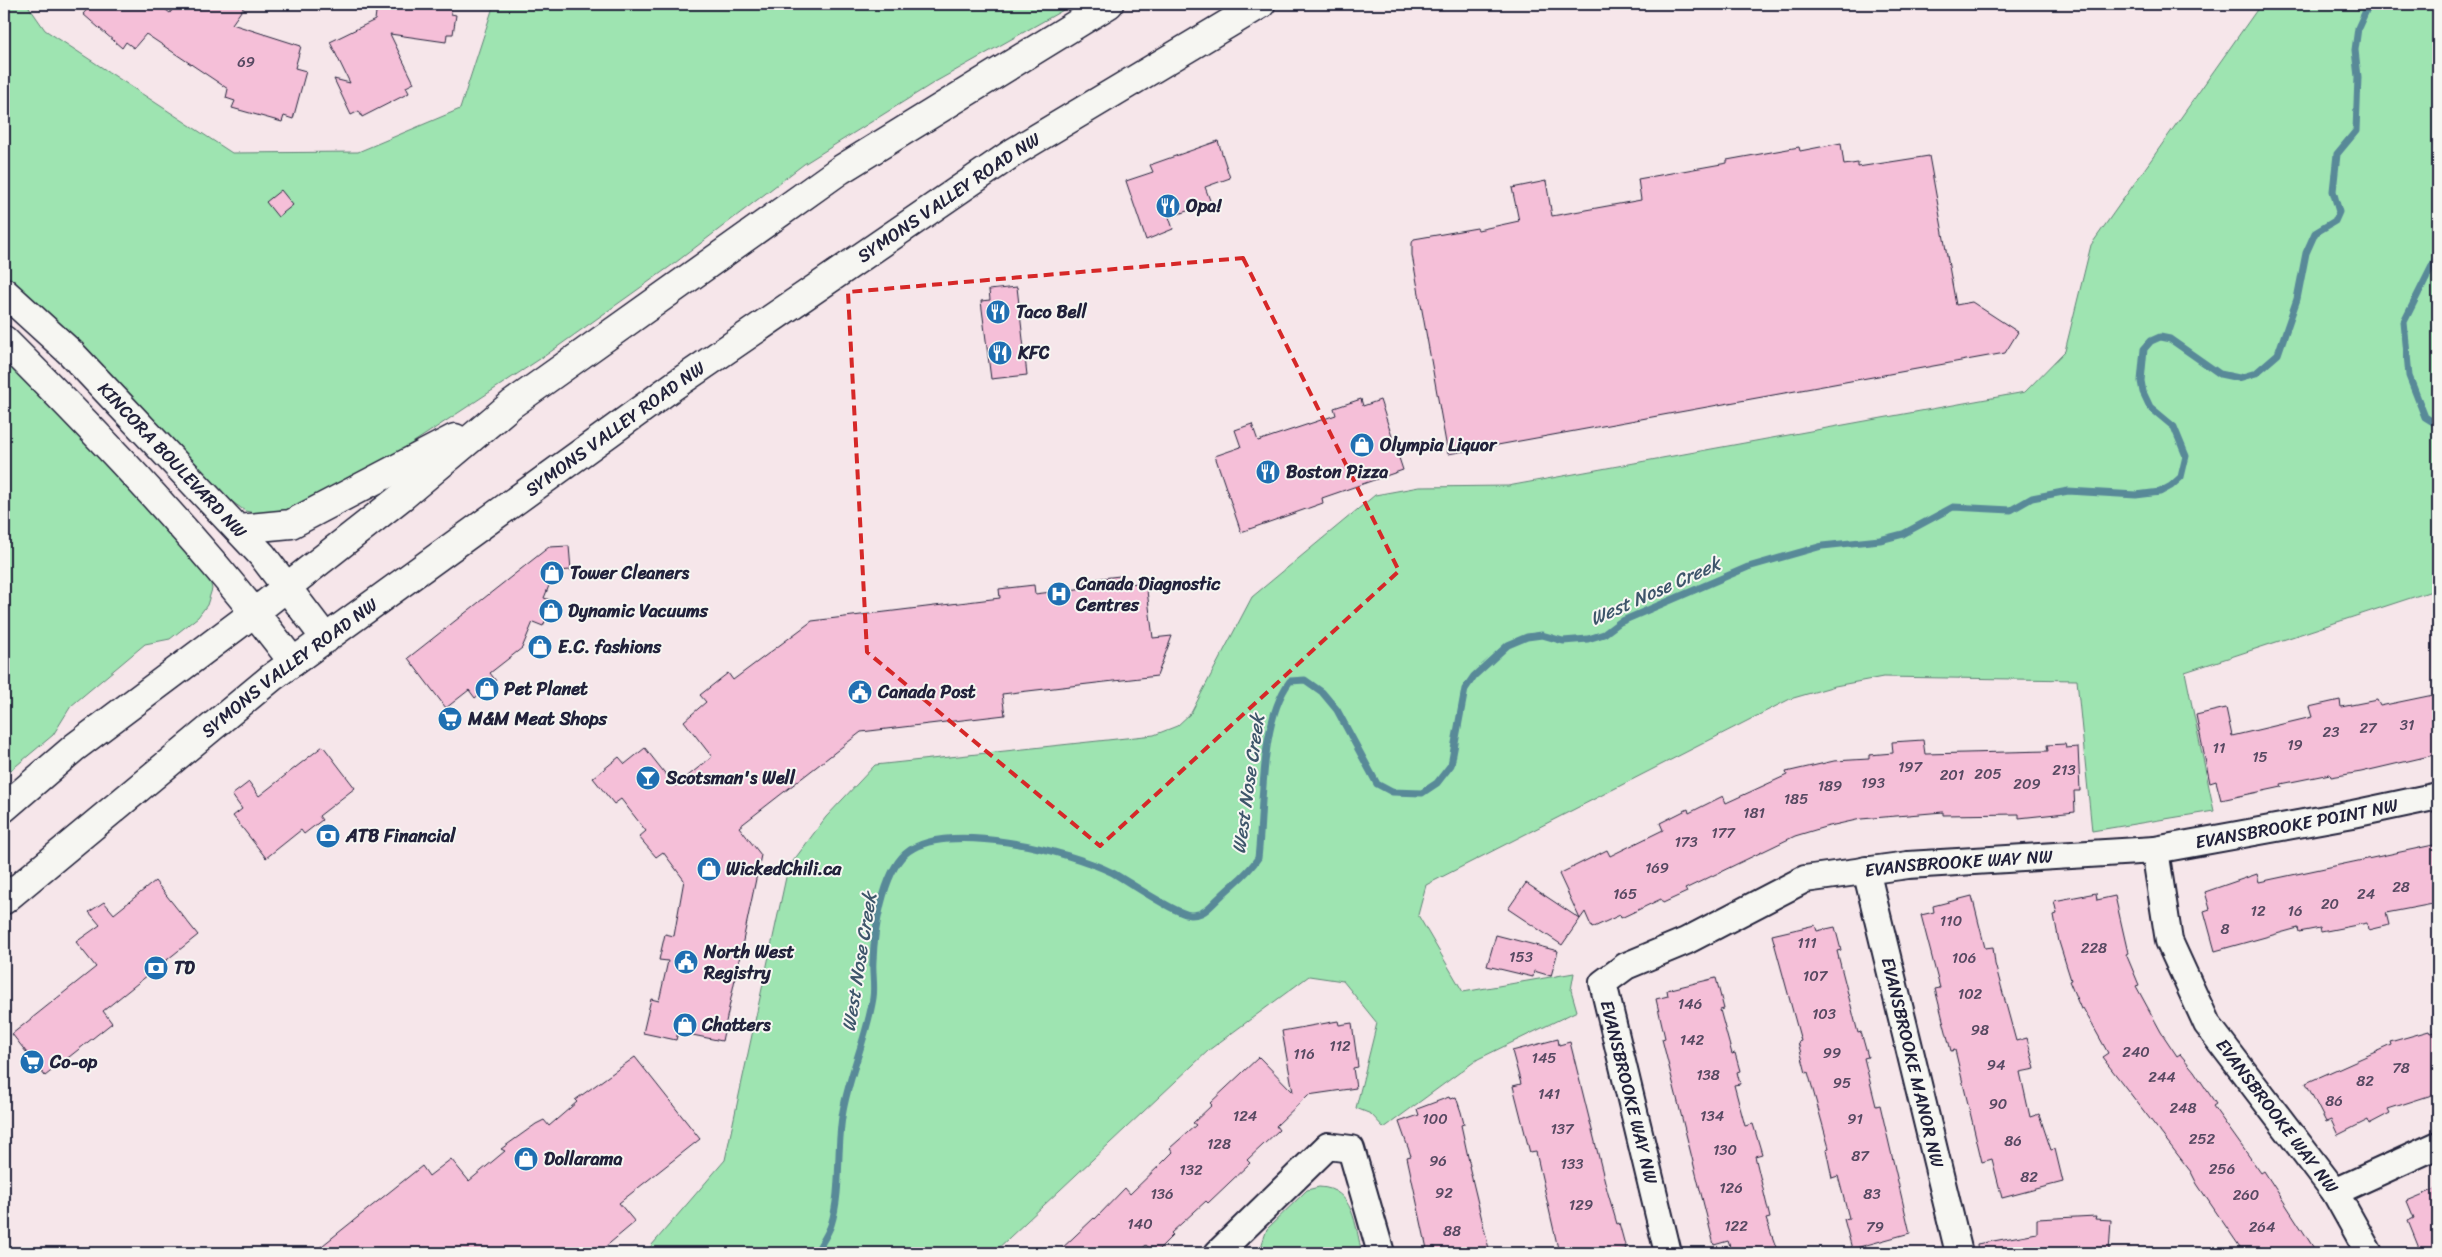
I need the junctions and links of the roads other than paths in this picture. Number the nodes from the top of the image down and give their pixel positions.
1 (1109, 4) edge
2 (1261, 4) edge
3 (4, 292) edge
4 (4, 340) edge
5 (512, 404) junction
6 (238, 529) junction
7 (287, 586) junction
8 (255, 612) junction
9 (326, 639) junction
10 (293, 662) junction
11 (2438, 796) edge
12 (4, 808) edge
13 (2155, 850) junction
14 (1866, 870) junction
15 (4, 900) edge
16 (2438, 1145) edge
17 (2335, 1192) junction
18 (1226, 1251) edge
19 (1382, 1253) edge
20 (1668, 1253) edge
21 (1959, 1253) edge
22 (2369, 1253) edge

1 - 5 main road
2 - 9 main road, SYMONS VALLEY ROAD NW
3 - 6 main road, KINCORA BOULEVARD NW
4 - 8 main road, KINCORA BOULEVARD NW
5 - 6 main road
5 - 7 main road
6 - 7 main road, KINCORA BOULEVARD NW
7 - 8 main road
7 - 9 main road, KINCORA BOULEVARD NW
8 - 10 main road, KINCORA BOULEVARD NW
8 - 12 main road
9 - 10 main road, SYMONS VALLEY ROAD NW
10 - 15 main road, SYMONS VALLEY ROAD NW
11 - 13 street, EVANSBROOKE POINT NW
13 - 14 street, EVANSBROOKE WAY NW
13 - 17 street, EVANSBROOKE WAY NW
14 - 20 street, EVANSBROOKE WAY NW
14 - 21 street, EVANSBROOKE MANOR NW
16 - 17 street
17 - 22 street, EVANSBROOKE WAY NW
18 - 19 street

